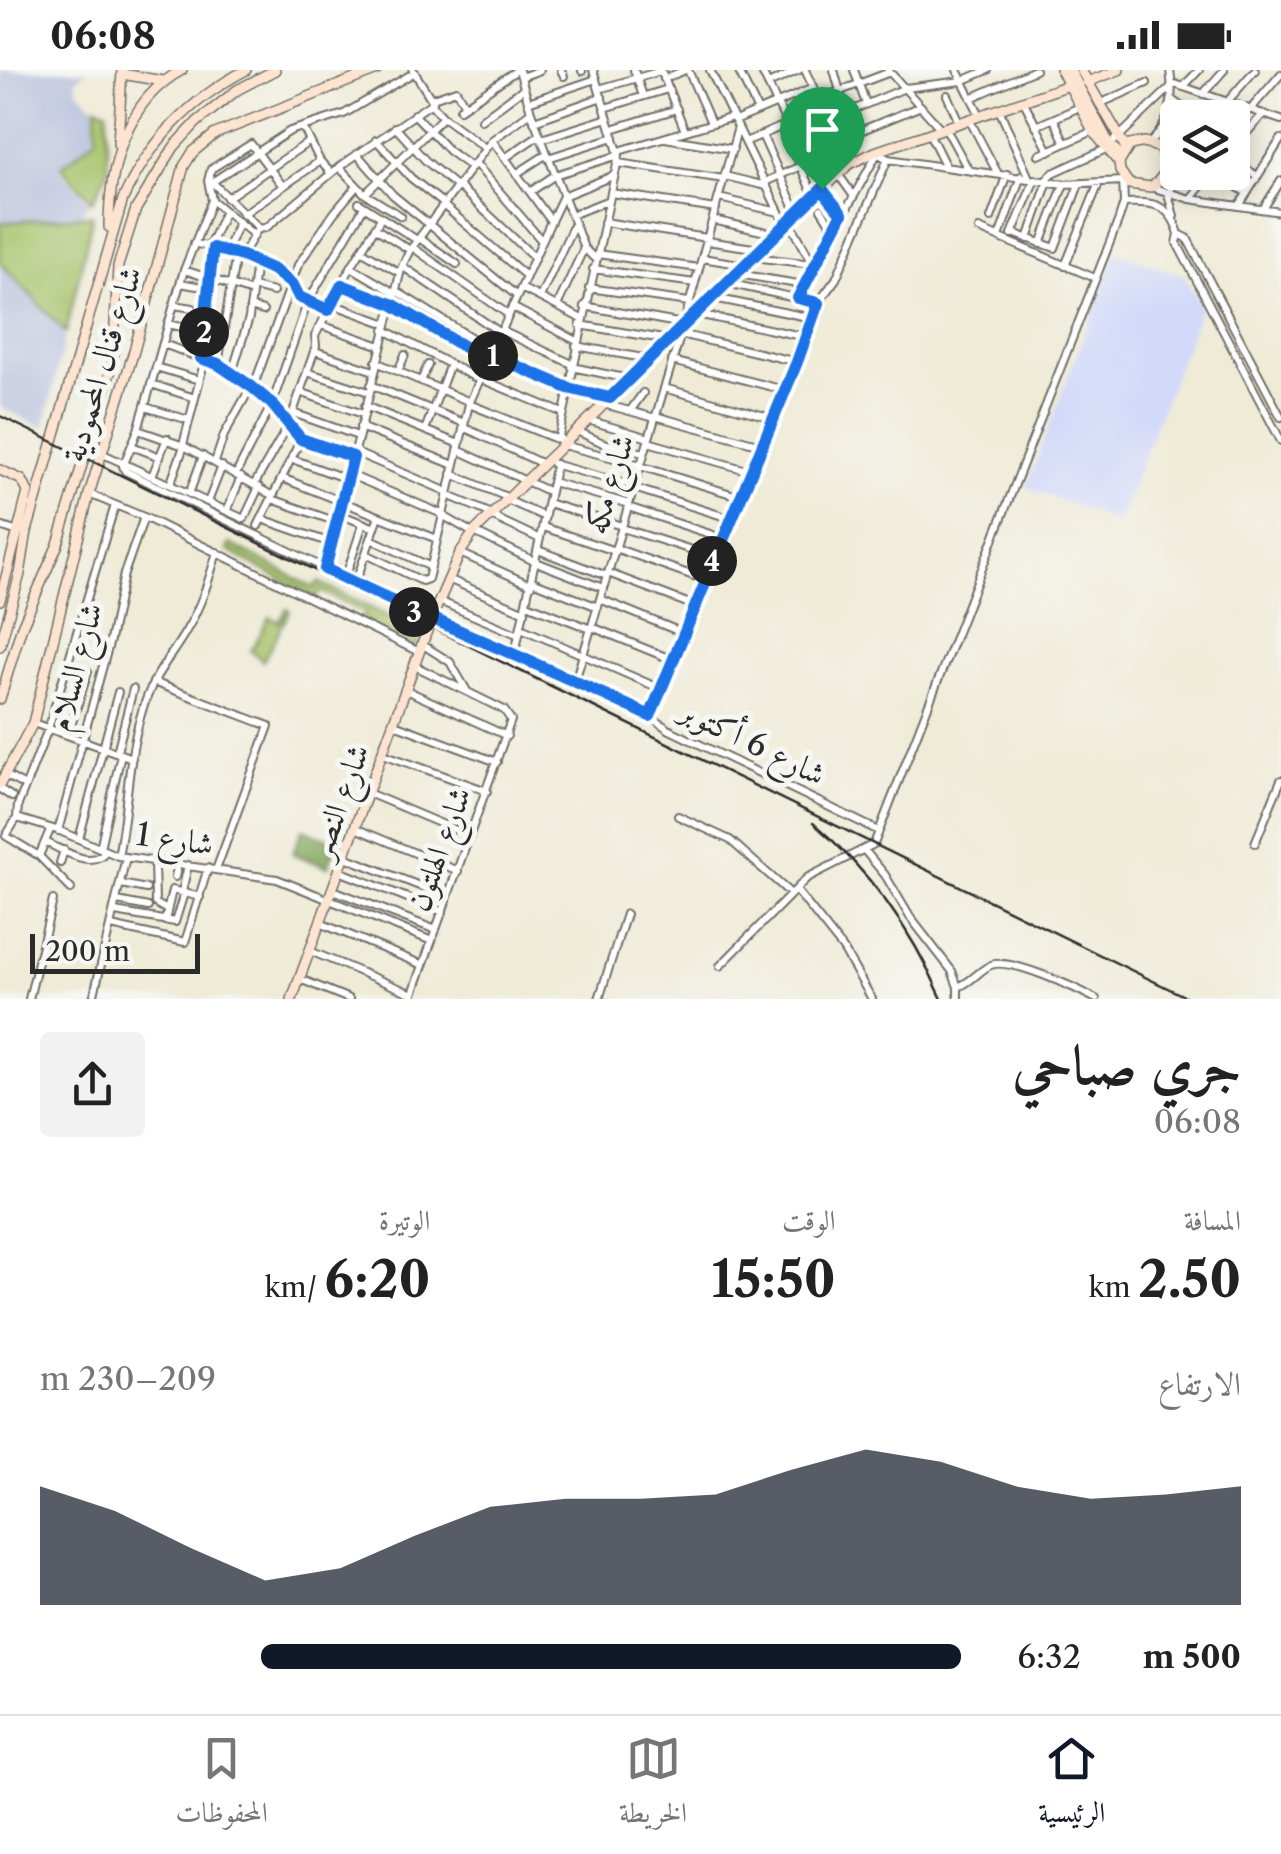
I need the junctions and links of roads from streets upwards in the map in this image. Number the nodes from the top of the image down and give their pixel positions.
1 (182, 70) edge
2 (194, 70) edge
3 (246, 70) edge
4 (275, 70) edge
5 (377, 70) edge
6 (540, 70) edge
7 (593, 70) edge
8 (687, 70) edge
9 (710, 70) edge
10 (738, 70) edge
11 (761, 70) edge
12 (802, 70) edge
13 (834, 70) edge
14 (854, 70) edge
15 (956, 70) edge
16 (988, 70) edge
17 (1035, 70) edge
18 (1061, 70) edge
19 (1070, 70) edge
20 (1081, 70) edge
21 (1119, 70) edge
22 (1170, 70) edge
23 (1199, 70) edge
24 (1224, 70) edge
25 (1254, 70) edge
26 (414, 71) edge
27 (891, 71) edge
28 (122, 72) edge
29 (519, 72) edge
30 (662, 73) edge
31 (635, 74) edge
32 (1281, 74) edge
33 (596, 79) junction
34 (164, 81) junction
35 (962, 81) junction
36 (1087, 82) junction
37 (1147, 83) dead end
38 (768, 84) junction
39 (858, 84) junction
40 (1069, 84) junction
41 (1172, 85) junction
42 (1183, 87) junction
43 (524, 88) junction
44 (814, 88) junction
45 (905, 88) junction
46 (668, 89) junction
47 (840, 91) junction
48 (600, 94) junction
49 (1204, 94) junction
50 (947, 95) dead end
51 (643, 96) junction
52 (971, 98) junction
53 (819, 99) junction
54 (1023, 100) junction
55 (1172, 100) edge
56 (1221, 100) edge
57 (1229, 100) edge
58 (432, 101) junction
59 (528, 102) junction
60 (777, 104) junction
61 (866, 104) junction
62 (1098, 104) junction
63 (921, 106) junction
64 (1080, 107) junction
65 (1281, 107) edge
66 (605, 108) junction
67 (676, 109) junction
68 (824, 109) junction
69 (999, 109) junction
70 (1250, 110) joint
71 (758, 111) junction
72 (531, 112) junction
73 (846, 113) junction
74 (414, 114) junction
75 (1264, 114) junction
76 (443, 117) junction
77 (608, 118) junction
78 (1054, 118) junction
79 (969, 119) junction
80 (1277, 119) edge
81 (481, 120) dead end
82 (829, 120) junction
83 (534, 121) junction
84 (735, 122) junction
85 (711, 123) junction
86 (786, 125) junction
87 (1036, 126) junction
88 (303, 127) junction
89 (395, 128) junction
90 (943, 128) junction
91 (833, 129) junction
92 (1093, 130) junction
93 (1250, 130) edge
94 (685, 131) junction
95 (1160, 131) edge
96 (429, 132) junction
97 (613, 133) junction
98 (929, 133) junction
99 (213, 135) junction
100 (762, 135) junction
101 (540, 137) junction
102 (1118, 137) junction
103 (664, 138) junction
104 (1281, 139) edge
105 (376, 140) junction
106 (492, 140) junction
107 (310, 142) junction
108 (745, 142) junction
109 (177, 143) junction
110 (1150, 143) junction
111 (840, 144) junction
112 (1065, 144) junction
113 (792, 146) junction
114 (1108, 147) junction
115 (412, 148) junction
116 (485, 148) junction
117 (732, 149) junction
118 (257, 151) junction
119 (1048, 151) junction
120 (1160, 152) edge
121 (876, 153) junction
122 (357, 154) junction
123 (1039, 155) dead end
124 (1122, 155) junction
125 (117, 156) junction
126 (548, 156) junction
127 (618, 157) junction
128 (505, 158) junction
129 (888, 159) junction
130 (320, 160) junction
131 (396, 164) junction
132 (849, 164) junction
133 (473, 165) junction
134 (800, 165) junction
135 (945, 166) junction
136 (269, 168) junction
137 (968, 169) junction
138 (335, 170) junction
139 (1250, 171) edge
140 (1002, 173) junction
141 (516, 174) junction
142 (781, 174) junction
143 (838, 174) junction
144 (555, 175) junction
145 (615, 175) junction
146 (1258, 176) junction
147 (725, 178) junction
148 (1028, 178) junction
149 (1160, 178) edge
150 (380, 180) junction
151 (1123, 180) junction
152 (1047, 181) junction
153 (1281, 181) edge
154 (211, 183) junction
155 (1099, 183) junction
156 (766, 184) junction
157 (1064, 184) junction
158 (1079, 184) junction
159 (282, 185) junction
160 (457, 186) junction
161 (356, 187) junction
162 (1152, 187) junction
163 (1170, 190) edge
164 (1198, 190) edge
165 (1242, 190) edge
166 (530, 192) junction
167 (818, 193) junction
168 (1247, 193) junction
169 (365, 194) junction
170 (1168, 194) junction
171 (853, 195) junction
172 (563, 196) junction
173 (610, 196) junction
174 (227, 198) junction
175 (719, 198) junction
176 (1190, 199) junction
177 (212, 200) junction
178 (1124, 203) junction
179 (443, 205) junction
180 (1239, 206) junction
181 (716, 208) junction
182 (822, 209) dead end
183 (1263, 210) junction
184 (225, 211) junction
185 (779, 212) junction
186 (1281, 212) edge
187 (243, 214) junction
188 (842, 214) junction
189 (571, 215) junction
190 (401, 216) dead end
191 (381, 218) junction
192 (991, 218) dead end
193 (1175, 218) junction
194 (790, 219) junction
195 (713, 220) junction
196 (551, 221) junction
197 (239, 222) junction
198 (604, 222) junction
199 (430, 223) junction
200 (574, 224) junction
201 (375, 228) junction
202 (834, 229) junction
203 (978, 230) dead end
204 (257, 232) junction
205 (776, 234) junction
206 (1000, 234) dead end
207 (1179, 234) junction
208 (1028, 238) junction
209 (109, 240) junction
210 (707, 240) junction
211 (542, 242) junction
212 (194, 243) junction
213 (415, 244) junction
214 (1041, 244) junction
215 (211, 247) junction
216 (584, 248) junction
217 (361, 250) junction
218 (226, 251) junction
219 (239, 255) junction
220 (596, 256) junction
221 (535, 258) junction
222 (702, 258) junction
223 (256, 261) junction
224 (749, 261) junction
225 (456, 264) dead end
226 (814, 265) junction
227 (1065, 266) junction
228 (350, 268) junction
229 (593, 268) junction
230 (699, 268) junction
231 (184, 270) junction
232 (401, 270) junction
233 (526, 276) junction
234 (210, 278) junction
235 (1095, 278) junction
236 (180, 282) junction
237 (290, 282) junction
238 (695, 282) junction
239 (727, 283) junction
240 (342, 285) junction
241 (805, 285) junction
242 (198, 286) dead end
243 (231, 286) junction
244 (521, 288) junction
245 (589, 288) junction
246 (252, 290) junction
247 (274, 292) dead end
248 (395, 292) junction
249 (517, 296) junction
250 (540, 297) junction
251 (713, 297) junction
252 (798, 298) junction
253 (308, 302) junction
254 (689, 302) junction
255 (818, 303) junction
256 (174, 305) junction
257 (392, 305) junction
258 (557, 306) junction
259 (584, 306) junction
260 (250, 307) junction
261 (330, 307) junction
262 (193, 308) dead end
263 (263, 311) dead end
264 (511, 311) junction
265 (697, 314) junction
266 (812, 318) junction
267 (581, 322) junction
268 (168, 324) junction
269 (321, 325) junction
270 (386, 327) junction
271 (191, 328) dead end
272 (682, 329) junction
273 (501, 332) junction
274 (806, 338) junction
275 (670, 340) junction
276 (577, 343) junction
277 (162, 344) junction
278 (380, 346) junction
279 (314, 351) junction
280 (405, 355) dead end
281 (491, 356) junction
282 (203, 358) junction
283 (651, 360) junction
284 (376, 362) junction
285 (672, 362) junction
286 (797, 362) junction
287 (218, 364) junction
288 (450, 364) junction
289 (428, 365) dead end
290 (572, 365) junction
291 (156, 366) junction
292 (374, 371) junction
293 (398, 371) junction
294 (307, 372) junction
295 (232, 374) junction
296 (480, 379) junction
297 (630, 379) junction
298 (200, 380) junction
299 (421, 381) junction
300 (151, 384) junction
301 (568, 387) junction
302 (252, 388) junction
303 (370, 388) junction
304 (664, 388) junction
305 (440, 390) junction
306 (784, 390) junction
307 (300, 392) junction
308 (643, 393) dead end
309 (195, 398) junction
310 (608, 401) junction
311 (469, 403) junction
312 (272, 404) junction
313 (145, 407) junction
314 (364, 410) junction
315 (432, 410) junction
316 (630, 411) junction
317 (292, 413) junction
318 (562, 413) junction
319 (655, 417) junction
320 (1281, 417) edge
321 (772, 418) junction
322 (190, 420) junction
323 (588, 420) junction
324 (288, 424) junction
325 (464, 425) junction
326 (360, 427) junction
327 (138, 430) junction
328 (424, 430) junction
329 (577, 431) junction
330 (358, 436) junction
331 (167, 438) junction
332 (301, 439) junction
333 (648, 440) junction
334 (1281, 441) edge
335 (561, 443) junction
336 (761, 444) junction
337 (132, 446) junction
338 (184, 446) junction
339 (458, 447) junction
340 (102, 452) junction
341 (644, 453) junction
342 (353, 454) junction
343 (160, 456) junction
344 (203, 456) junction
345 (292, 459) junction
346 (124, 463) junction
347 (548, 463) junction
348 (218, 464) junction
349 (640, 465) junction
350 (0, 470) edge
351 (453, 470) junction
352 (750, 471) junction
353 (152, 476) junction
354 (239, 476) junction
355 (348, 477) junction
356 (282, 478) junction
357 (526, 482) junction
358 (552, 482) junction
359 (170, 484) junction
360 (256, 486) junction
361 (634, 487) junction
362 (550, 492) junction
363 (447, 493) junction
364 (90, 494) junction
365 (189, 494) junction
366 (273, 497) junction
367 (741, 497) junction
368 (508, 499) junction
369 (342, 500) junction
370 (208, 502) junction
371 (548, 503) junction
372 (115, 505) junction
373 (628, 505) junction
374 (226, 511) junction
375 (442, 515) junction
376 (492, 515) junction
377 (379, 516) junction
378 (144, 517) junction
379 (545, 517) junction
380 (338, 518) junction
381 (732, 519) junction
382 (363, 523) junction
383 (0, 526) edge
384 (543, 527) junction
385 (622, 527) junction
386 (375, 528) junction
387 (18, 532) junction
388 (474, 532) junction
389 (540, 538) junction
390 (722, 538) junction
391 (371, 539) junction
392 (437, 539) junction
393 (332, 542) junction
394 (538, 550) junction
395 (615, 550) junction
396 (216, 552) junction
397 (366, 554) junction
398 (460, 554) junction
399 (714, 557) junction
400 (536, 562) junction
401 (431, 566) junction
402 (325, 569) junction
403 (607, 575) junction
404 (344, 578) junction
405 (448, 579) junction
406 (705, 580) junction
407 (531, 583) junction
408 (356, 584) junction
409 (603, 588) junction
410 (0, 600) edge
411 (439, 601) junction
412 (599, 603) junction
413 (694, 606) junction
414 (526, 608) junction
415 (431, 620) junction
416 (591, 628) junction
417 (520, 632) junction
418 (683, 633) junction
419 (0, 646) edge
420 (421, 649) junction
421 (515, 653) junction
422 (584, 654) junction
423 (672, 660) junction
424 (415, 666) junction
425 (88, 672) dead end
426 (575, 681) junction
427 (153, 682) junction
428 (661, 688) junction
429 (133, 690) dead end
430 (406, 690) junction
431 (118, 692) dead end
432 (468, 692) junction
433 (0, 699) edge
434 (650, 716) junction
435 (33, 723) junction
436 (394, 724) junction
437 (48, 728) junction
438 (68, 736) junction
439 (506, 736) junction
440 (82, 740) junction
441 (104, 748) junction
442 (119, 753) junction
443 (383, 754) junction
444 (132, 758) junction
445 (497, 762) junction
446 (1281, 780) edge
447 (2, 783) edge
448 (25, 786) junction
449 (487, 791) junction
450 (368, 792) junction
451 (12, 797) dead end
452 (678, 816) dead end
453 (17, 818) junction
454 (355, 828) junction
455 (54, 830) junction
456 (879, 831) junction
457 (470, 836) junction
458 (79, 839) junction
459 (44, 842) junction
460 (1255, 843) dead end
461 (64, 850) junction
462 (103, 850) junction
463 (864, 850) junction
464 (39, 856) junction
465 (122, 856) junction
466 (344, 857) junction
467 (154, 860) junction
468 (60, 863) dead end
469 (178, 864) junction
470 (188, 865) junction
471 (212, 869) junction
472 (458, 870) junction
473 (340, 871) junction
474 (175, 876) dead end
475 (121, 884) junction
476 (70, 889) dead end
477 (150, 890) junction
478 (794, 892) junction
479 (183, 893) junction
480 (171, 894) junction
481 (331, 895) junction
482 (200, 897) junction
483 (448, 897) junction
484 (53, 900) dead end
485 (117, 901) junction
486 (148, 907) dead end
487 (167, 910) junction
488 (115, 912) junction
489 (443, 912) junction
490 (626, 914) dead end
491 (164, 921) junction
492 (320, 923) junction
493 (112, 926) junction
494 (436, 930) junction
495 (432, 941) junction
496 (310, 950) junction
497 (423, 965) junction
498 (720, 966) dead end
499 (300, 979) junction
500 (958, 987) junction
501 (412, 997) edge
502 (29, 999) edge
503 (93, 999) edge
504 (292, 999) edge
505 (349, 999) edge
506 (598, 999) edge
507 (872, 999) edge
508 (958, 999) edge
509 (1096, 999) edge

1 - 34 street
2 - 34 street
3 - 209 street, شارع قنال المحمودية
4 - 109 street, شارع قنال المحمودية
5 - 99 street, شارع قنال المحمودية
6 - 29 street
7 - 33 street
8 - 30 street
8 - 85 street
9 - 84 street
10 - 71 street
11 - 38 street
12 - 38 street
12 - 44 street
13 - 47 street
14 - 39 street
15 - 35 street
16 - 35 street
17 - 52 street
18 - 40 street
19 - 114 street
20 - 36 street
21 - 36 street
22 - 41 street
23 - 42 street
24 - 49 street
25 - 57 street
26 - 58 street
26 - 88 street
27 - 39 street
27 - 45 street
28 - 34 street
28 - 125 street
29 - 43 street
29 - 58 street
30 - 31 street
30 - 46 street
31 - 48 street
31 - 51 street
32 - 70 street
33 - 48 street
33 - 59 street
34 - 125 street
35 - 45 street
35 - 52 street
36 - 62 street
37 - 62 street
38 - 60 street
39 - 47 street
39 - 61 street
40 - 54 street, شارع النصر
40 - 64 street
41 - 42 street
41 - 55 street
41 - 102 street
42 - 49 street
43 - 59 street
43 - 81 street
44 - 53 street
44 - 60 street
45 - 61 street
45 - 63 street
46 - 51 street
46 - 67 street
47 - 53 street
47 - 73 street
48 - 66 street
48 - 83 street
49 - 56 street
50 - 79 street
51 - 66 street
52 - 79 street
53 - 68 street
54 - 69 street, شارع النصر
54 - 87 street
58 - 74 street
58 - 76 street
59 - 72 street
60 - 71 street
60 - 86 street
61 - 73 street
62 - 102 street
63 - 90 street
63 - 111 street
64 - 78 street
64 - 92 street
65 - 80 street
66 - 77 street
67 - 94 street
67 - 97 street
68 - 82 street
68 - 86 street
69 - 79 street, شارع النصر
69 - 148 street
70 - 75 street
71 - 84 street
72 - 83 street
72 - 106 street
73 - 82 street
74 - 89 street
74 - 96 street
75 - 80 street
75 - 93 street
76 - 96 street
76 - 116 street
77 - 97 street
77 - 101 street
78 - 87 street
78 - 112 street
79 - 90 street, شارع النصر
79 - 140 street
82 - 91 street
83 - 101 street
84 - 85 street
84 - 108 street
84 - 117 street, شارع مكه
85 - 94 street
86 - 100 street
86 - 113 street
87 - 119 street
88 - 107 street
88 - 118 street
89 - 105 street
89 - 115 street
90 - 98 street, شارع النصر
90 - 137 street
91 - 111 street
91 - 113 street
92 - 112 street
92 - 114 street
94 - 103 street
95 - 110 street
96 - 115 street
96 - 133 street
97 - 126 street
97 - 127 street
98 - 121 street, شارع النصر
98 - 135 street
99 - 109 street
99 - 340 street, شارع قنال المحمودية
100 - 108 street
100 - 142 street
101 - 126 street
101 - 128 street
102 - 114 street
102 - 124 street
103 - 117 street
103 - 127 street
104 - 146 street
105 - 122 street
105 - 131 street
106 - 116 street
106 - 128 street
107 - 130 street
107 - 136 street
108 - 156 street
109 - 433 street, شارع قنال المحمودية
110 - 120 street
110 - 124 street
111 - 132 street
111 - 134 street
112 - 119 street
113 - 134 street
114 - 124 street
114 - 152 street
115 - 131 street
115 - 160 street
116 - 133 street
117 - 147 street, شارع مكه
118 - 136 street
118 - 154 street
118 - 154 street
119 - 123 street
121 - 129 street
121 - 132 street, شارع النصر
121 - 171 street
122 - 138 street
122 - 150 street
124 - 151 street
125 - 209 street
126 - 141 street
126 - 144 street
127 - 144 street
127 - 145 street
127 - 147 street
128 - 141 street
129 - 135 street
129 - 255 street
130 - 138 street
130 - 159 street
131 - 150 street
131 - 179 street
132 - 143 street, شارع النصر
133 - 160 street
133 - 211 street
134 - 142 street
134 - 167 street
135 - 137 street
136 - 159 street
136 - 174 street
137 - 140 street
138 - 161 street
138 - 204 street
139 - 146 street
140 - 148 street
140 - 192 street
141 - 166 street
142 - 156 street
142 - 194 street
143 - 167 street, شارع النصر
143 - 171 street
144 - 166 street
144 - 172 street
145 - 172 street
145 - 173 street
146 - 168 street
147 - 156 street
147 - 175 street, شارع مكه
148 - 152 street
148 - 206 street
148 - 208 street
149 - 162 street
150 - 169 street
150 - 199 street
151 - 155 street
151 - 162 street
151 - 178 street
152 - 157 street
152 - 208 street
153 - 183 street
154 - 174 street
154 - 177 street
155 - 158 street
155 - 227 street
156 - 185 street
157 - 158 street
157 - 214 street
158 - 214 street
159 - 187 street
160 - 179 street
160 - 221 street
161 - 169 street
161 - 237 street
162 - 170 street
163 - 170 street
164 - 176 street
165 - 168 street
166 - 196 street
167 - 188 street
167 - 194 street, شارع النصر
168 - 180 street
169 - 190 street
170 - 176 street
170 - 193 street
171 - 188 street
172 - 189 street
172 - 196 street
173 - 181 street
173 - 189 street
173 - 198 street
174 - 187 street
175 - 181 street, شارع مكه
175 - 185 street
176 - 180 street
177 - 184 street
177 - 212 street
178 - 193 street
178 - 235 street
179 - 199 street
179 - 233 street
180 - 183 street
181 - 195 street, شارع مكه
182 - 202 street
183 - 186 street
184 - 197 street
184 - 215 street
185 - 194 street
187 - 204 street
188 - 202 street
189 - 200 street
191 - 201 street
191 - 213 street
191 - 253 street
193 - 207 street
194 - 205 street, شارع النصر
194 - 226 street
195 - 205 street
195 - 210 street, شارع مكه
196 - 211 street
197 - 204 street
197 - 218 street
198 - 210 street
198 - 220 street
199 - 213 street
199 - 249 street
200 - 216 street
200 - 250 street
201 - 213 street
201 - 217 street
202 - 226 street
203 - 227 street
204 - 219 street
205 - 224 street, شارع النصر
207 - 320 street
207 - 334 street
208 - 214 street
209 - 419 street, شارع قنال المحمودية
210 - 222 street, شارع مكه
210 - 224 street
211 - 221 street
212 - 215 street
212 - 231 street
213 - 225 street
213 - 232 street
213 - 264 street
215 - 218 street
215 - 234 street
216 - 220 street
216 - 258 street
217 - 228 street
217 - 232 street
218 - 219 street
219 - 223 street
219 - 243 street
220 - 229 street
220 - 230 street
221 - 233 street
222 - 224 street
222 - 230 street, شارع مكه
223 - 237 street
223 - 246 street
224 - 226 street
224 - 239 street, شارع النصر
224 - 241 street
226 - 241 street
227 - 235 street
228 - 240 street
228 - 248 street
229 - 238 street
229 - 245 street
230 - 238 street, شارع مكه
231 - 234 street
231 - 236 street
232 - 248 street
232 - 273 street
233 - 244 street
234 - 243 street
234 - 282 street
235 - 456 street
236 - 242 street
236 - 256 street
237 - 253 street
237 - 302 street
238 - 254 street, شارع مكه
239 - 251 street, شارع النصر
239 - 252 street
240 - 257 street
240 - 261 street
241 - 252 street
243 - 246 street
243 - 287 street
244 - 249 street
244 - 250 street
245 - 254 street
245 - 259 street
246 - 247 street
246 - 260 street
248 - 257 street
248 - 281 street
249 - 264 street
250 - 258 street
251 - 265 street, شارع النصر
251 - 266 street
252 - 255 street
253 - 261 street
253 - 312 street
254 - 272 street, شارع مكه
255 - 266 street
256 - 262 street
256 - 268 street
257 - 270 street
257 - 281 street
258 - 267 street
259 - 267 street
259 - 272 street
260 - 263 street
260 - 295 street
261 - 269 street
261 - 270 street
264 - 273 street
264 - 276 street
265 - 272 street, شارع النصر
265 - 274 street
266 - 274 street
267 - 275 street
267 - 276 street
268 - 271 street
268 - 277 street
269 - 278 street
269 - 279 street
270 - 278 street
270 - 288 street
272 - 275 street, شارع النصر
272 - 285 street, شارع مكه
272 - 286 street
273 - 281 street
273 - 290 street
274 - 286 street
275 - 283 street, شارع النصر
276 - 283 street
276 - 290 street
277 - 282 street
277 - 291 street
278 - 284 street
279 - 292 street
279 - 294 street
280 - 293 street
281 - 296 street
281 - 301 street
282 - 287 street
282 - 298 street
283 - 297 street, شارع النصر
284 - 292 street
284 - 293 street
285 - 304 street, شارع مكه
285 - 306 street
286 - 306 street
287 - 295 street
288 - 296 street
288 - 305 street
289 - 299 street
290 - 297 street
290 - 301 street
291 - 298 street
291 - 300 street
292 - 303 street
293 - 299 street
294 - 303 street
294 - 307 street
295 - 302 street
296 - 311 street
296 - 318 street
297 - 310 street, شارع النصر
298 - 309 street
299 - 305 street
300 - 309 street
300 - 313 street
301 - 310 street
301 - 318 street
302 - 312 street
302 - 348 street
303 - 314 street
303 - 315 street
304 - 319 street, شارع مكه
304 - 321 street
305 - 311 street
305 - 315 street
306 - 321 street
307 - 314 street
307 - 317 street
308 - 316 street
309 - 322 street
310 - 316 street
310 - 323 street, شارع النصر
311 - 325 street
311 - 335 street
312 - 324 street
312 - 354 street
313 - 322 street
313 - 327 street
314 - 326 street
314 - 328 street
315 - 325 street
315 - 328 street
316 - 319 street
317 - 324 street
317 - 330 street
318 - 335 street
319 - 333 street, شارع مكه
319 - 336 street
321 - 336 street
322 - 338 street
323 - 329 street, شارع النصر
323 - 333 street
324 - 332 street
324 - 360 street
325 - 339 street
325 - 347 street
326 - 330 street
326 - 351 street
327 - 331 street
327 - 337 street
328 - 339 street
329 - 335 street, شارع النصر
329 - 341 street
330 - 342 street
331 - 338 street
331 - 343 street
332 - 342 street
332 - 345 street
333 - 341 street, شارع مكه
333 - 352 street
335 - 347 street, شارع النصر
335 - 349 street
336 - 352 street
337 - 343 street
337 - 346 street
338 - 344 street
338 - 359 street
339 - 351 street
339 - 357 street
340 - 346 street
340 - 364 street, شارع قنال المحمودية
341 - 349 street, شارع مكه
342 - 355 street
342 - 363 street
343 - 353 street
344 - 348 street
344 - 365 street
345 - 355 street
345 - 356 street
346 - 353 street
346 - 402 street, شارع 6 أكتوبر
347 - 357 street, شارع النصر
347 - 358 street
347 - 361 street
348 - 354 street
348 - 370 street
349 - 361 street, شارع مكه
349 - 367 street
350 - 387 street, شارع قنال المحمودية
351 - 363 street
351 - 368 street
352 - 367 street
353 - 359 street
354 - 360 street
354 - 374 street
355 - 369 street
355 - 375 street
356 - 366 street
356 - 369 street
357 - 362 street
357 - 368 street, شارع النصر
358 - 362 street
358 - 373 street
359 - 365 street
360 - 366 street
360 - 374 street
361 - 373 street, شارع مكه
361 - 381 street
362 - 371 street
363 - 375 street
363 - 376 street
364 - 372 street
364 - 435 street, شارع قنال المحمودية
365 - 370 street
366 - 380 street
366 - 393 street
367 - 381 street
368 - 376 street, شارع النصر
368 - 379 street
369 - 377 street
369 - 380 street
370 - 374 street
371 - 379 street
371 - 385 street
372 - 378 street
372 - 437 street
373 - 385 street, شارع مكه
373 - 390 street
375 - 388 street
375 - 392 street
376 - 388 street, شارع النصر
376 - 389 street
377 - 386 street
377 - 392 street
378 - 396 street
378 - 440 street, شارع السلام
379 - 384 street
380 - 382 street
380 - 393 street
381 - 390 street
382 - 386 street
382 - 404 street
383 - 387 street
384 - 389 street
384 - 395 street
385 - 395 street, شارع مكه
385 - 399 street
386 - 391 street
387 - 410 street, شارع قنال المحمودية
388 - 398 street, شارع النصر
388 - 400 street
389 - 394 street
390 - 399 street
391 - 397 street
391 - 401 street
392 - 401 street
393 - 402 street
394 - 400 street
394 - 403 street
395 - 403 street, شارع مكه
395 - 406 street
396 - 420 street
396 - 427 street
397 - 401 street
397 - 408 street
398 - 405 street, شارع النصر
398 - 407 street
399 - 406 street
400 - 407 street
400 - 409 street
402 - 404 street, شارع 6 أكتوبر
403 - 409 street, شارع مكه
403 - 413 street
404 - 408 street, شارع 6 أكتوبر
405 - 411 street, شارع النصر
405 - 414 street
406 - 413 street
407 - 412 street
407 - 414 street
408 - 415 street, شارع 6 أكتوبر
409 - 412 street, شارع مكه
411 - 415 street, شارع النصر
411 - 417 street
412 - 416 street, شارع مكه
412 - 418 street
413 - 418 street
414 - 416 street
414 - 417 street
415 - 420 street, شارع النصر
415 - 421 street, شارع 6 أكتوبر
416 - 422 street, شارع مكه
416 - 423 street
417 - 421 street
417 - 422 street
418 - 423 street
420 - 424 street, شارع النصر
420 - 432 street
421 - 426 street, شارع 6 أكتوبر
422 - 426 street, شارع مكه
422 - 428 street
423 - 428 street
424 - 430 street, شارع النصر
424 - 432 street
425 - 438 street
426 - 434 street, شارع 6 أكتوبر
427 - 444 street
427 - 471 street
428 - 434 street
429 - 442 street
430 - 436 street, شارع النصر
430 - 439 street
431 - 441 street
432 - 439 street, شارع الهلتون
434 - 456 street, شارع 6 أكتوبر
435 - 437 street
435 - 447 street, شارع قنال المحمودية
436 - 443 street, شارع النصر
436 - 445 street
437 - 438 street
437 - 448 street
438 - 440 street
439 - 445 street, شارع الهلتون
440 - 441 street
440 - 455 street, شارع السلام
441 - 442 street
441 - 458 street
442 - 444 street
442 - 462 street
443 - 449 street
443 - 450 street, شارع النصر
444 - 465 street
445 - 449 street, شارع الهلتون
446 - 460 street
447 - 448 street
447 - 451 street
448 - 453 street
449 - 457 street, شارع الهلتون
450 - 454 street, شارع النصر
450 - 457 street
452 - 478 street
453 - 455 street, شارع 1
453 - 464 street
454 - 466 street, شارع النصر
454 - 472 street
455 - 458 street, شارع 1
455 - 459 street, شارع السلام
456 - 463 street
457 - 472 street, شارع الهلتون
458 - 462 street, شارع 1
459 - 461 street
459 - 464 street, شارع السلام
461 - 462 street
461 - 468 street
462 - 465 street, شارع 1
463 - 478 street
463 - 500 street
464 - 476 street
465 - 467 street, شارع 1
465 - 475 street
466 - 473 street, شارع النصر
466 - 483 street
467 - 469 street, شارع 1
467 - 477 street
469 - 470 street, شارع 1
469 - 474 street
470 - 471 street, شارع 1
470 - 479 street
471 - 481 street, شارع 1
471 - 482 street
472 - 483 street, شارع الهلتون
473 - 481 street, شارع النصر
473 - 489 street
475 - 477 street
475 - 485 street
477 - 480 street
477 - 487 street
478 - 498 street
478 - 507 street
479 - 480 street
479 - 482 street
479 - 491 street
480 - 487 street
481 - 492 street, شارع النصر
481 - 494 street
481 - 495 street
482 - 493 street
483 - 489 street, شارع الهلتون
484 - 502 street
485 - 486 street
485 - 488 street
487 - 491 street
488 - 491 street
488 - 493 street
489 - 494 street, شارع الهلتون
490 - 506 street
492 - 496 street, شارع النصر
492 - 497 street
493 - 503 street
494 - 495 street, شارع الهلتون
495 - 497 street, شارع الهلتون
496 - 499 street, شارع النصر
496 - 501 street
497 - 501 street, شارع الهلتون
499 - 504 street, شارع النصر
499 - 505 street
500 - 508 street
500 - 509 street

